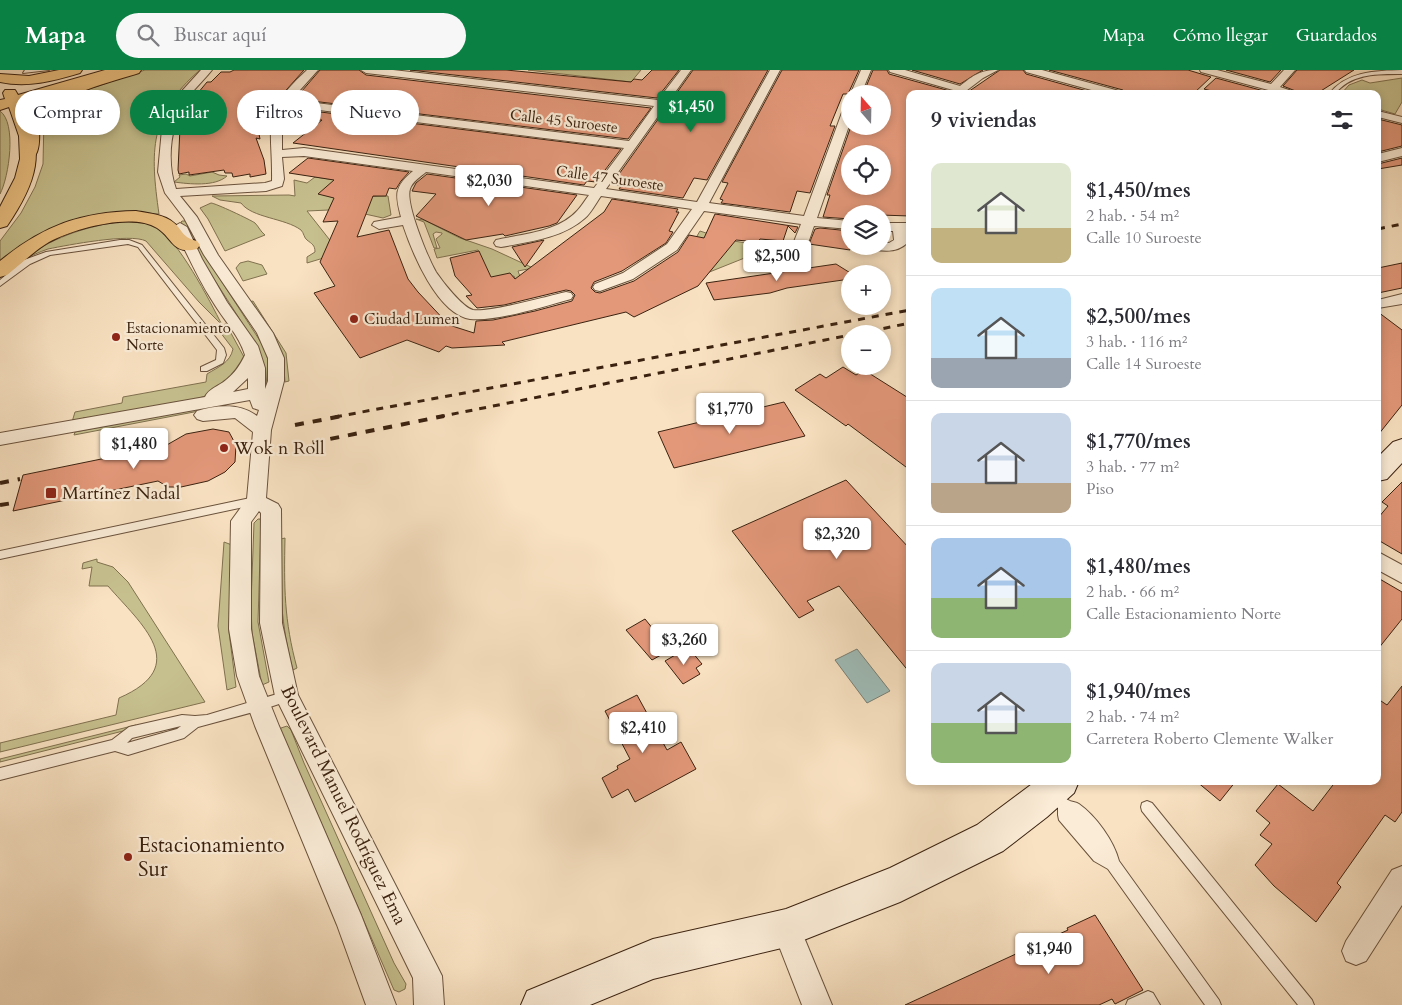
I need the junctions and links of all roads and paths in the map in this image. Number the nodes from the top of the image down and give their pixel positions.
1 (75, 70) edge
2 (90, 70) edge
3 (120, 70) edge
4 (134, 70) edge
5 (207, 70) edge
6 (313, 70) edge
7 (366, 70) edge
8 (686, 70) edge
9 (775, 70) edge
10 (866, 70) edge
11 (894, 70) edge
12 (993, 70) edge
13 (1030, 70) edge
14 (1205, 70) edge
15 (1290, 70) edge
16 (43, 71) edge
17 (26, 72) dead end
18 (1402, 72) edge
19 (0, 78) edge
20 (858, 85) edge
21 (1091, 86) junction
22 (1272, 88) junction
23 (291, 90) edge
24 (954, 90) edge
25 (958, 90) edge
26 (1083, 90) edge
27 (1105, 90) edge
28 (1280, 90) edge
29 (1335, 90) edge
30 (5, 96) edge
31 (661, 104) junction
32 (321, 107) edge
33 (1381, 115) edge
34 (1402, 120) edge
35 (841, 132) edge
36 (275, 135) edge
37 (632, 145) junction
38 (29, 152) junction
39 (1402, 152) edge
40 (276, 154) junction
41 (1381, 157) edge
42 (422, 168) junction
43 (598, 192) junction
44 (171, 193) junction
45 (701, 206) junction
46 (408, 220) junction
47 (809, 221) junction
48 (0, 222) edge
49 (841, 224) edge
50 (379, 225) dead end
51 (891, 227) edge
52 (904, 227) edge
53 (501, 243) dead end
54 (190, 245) junction
55 (891, 247) edge
56 (796, 250) dead end
57 (0, 271) edge
58 (0, 284) edge
59 (600, 287) dead end
60 (566, 296) dead end
61 (1402, 299) edge
62 (1381, 303) edge
63 (253, 354) junction
64 (204, 368) dead end
65 (262, 406) junction
66 (165, 409) junction
67 (218, 412) junction
68 (0, 439) edge
69 (1402, 448) edge
70 (0, 452) edge
71 (1381, 469) edge
72 (256, 501) junction
73 (0, 555) edge
74 (1381, 562) edge
75 (1402, 575) edge
76 (287, 696) junction
77 (261, 705) junction
78 (0, 774) edge
79 (1059, 793) edge
80 (1147, 807) dead end
81 (1402, 880) edge
82 (786, 928) junction
83 (1356, 951) dead end
84 (381, 1005) edge
85 (429, 1005) edge
86 (541, 1005) edge
87 (817, 1005) edge
88 (1133, 1005) edge
89 (1153, 1005) edge
90 (1214, 1005) edge
91 (1307, 1005) edge

1 - 19 main road
2 - 30 main road
3 - 30 main road
4 - 38 main road
5 - 44 street
6 - 23 street
7 - 31 street
8 - 31 street
9 - 45 street
10 - 20 street
11 - 24 street
12 - 25 street
13 - 21 street
14 - 22 street
15 - 22 street
16 - 17 lane
18 - 29 lane
21 - 26 street
21 - 27 street
22 - 28 street
30 - 38 main road
31 - 37 street
32 - 37 street, Calle 45 Suroeste
33 - 34 street
35 - 47 street
36 - 40 street
37 - 43 street
38 - 48 main road
39 - 41 street
40 - 42 street, Calle 47 Suroeste
40 - 44 street
42 - 43 street, Calle 47 Suroeste
42 - 46 street
43 - 45 street, Calle 47 Suroeste
43 - 53 street
44 - 54 street
44 - 65 street
45 - 47 street, Calle 47 Suroeste
45 - 59 street
46 - 50 street
46 - 60 street
47 - 49 street, Calle 47 Suroeste
47 - 56 street
51 - 52 street
52 - 55 street
54 - 57 main road
54 - 63 street
58 - 64 lane
61 - 62 street
63 - 65 street
63 - 66 street
65 - 66 street
65 - 67 street
65 - 67 street
65 - 72 street
66 - 68 street
67 - 70 street
69 - 71 main road
72 - 73 lane
72 - 76 street, Boulevard Manuel Rodríguez Ema
72 - 77 street
74 - 75 street
76 - 77 lane
76 - 85 street, Boulevard Manuel Rodríguez Ema
77 - 78 lane
77 - 84 street
79 - 82 main road
79 - 90 lane
80 - 91 lane
81 - 83 street
82 - 86 main road
82 - 87 street
88 - 89 lane

